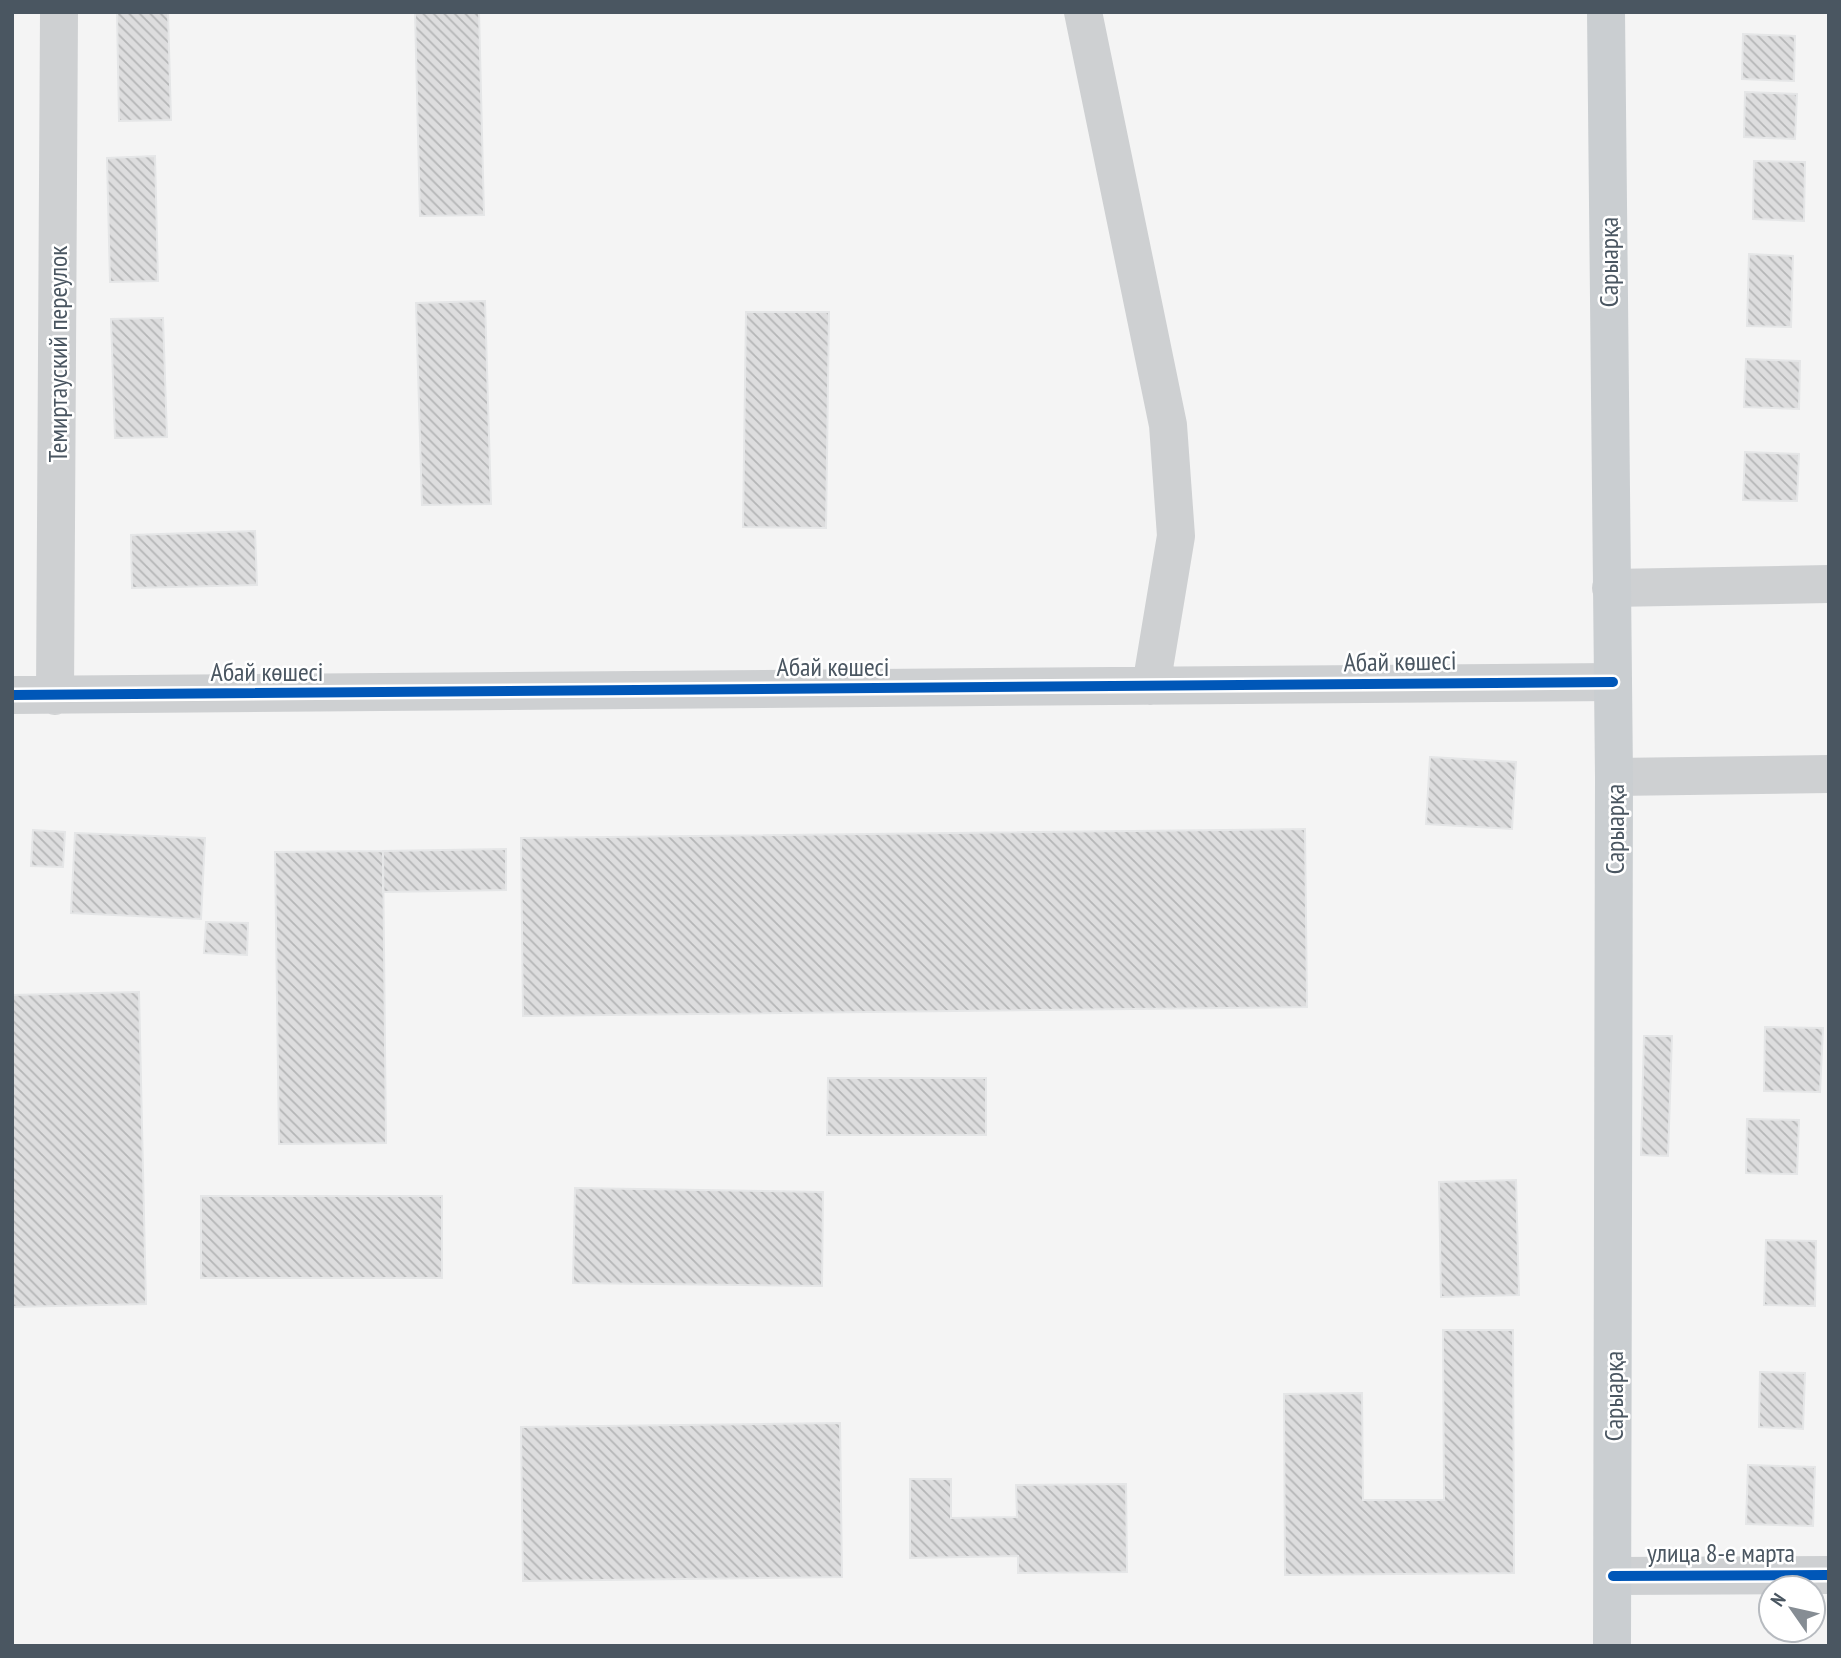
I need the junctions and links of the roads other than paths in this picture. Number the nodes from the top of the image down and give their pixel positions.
1 (59, 12) edge
2 (1083, 12) edge
3 (1606, 12) edge
4 (1829, 584) edge
5 (1611, 588) junction
6 (1613, 682) junction
7 (1151, 687) junction
8 (12, 695) edge
9 (55, 696) junction
10 (1829, 774) edge
11 (1614, 777) junction
12 (1829, 1575) edge
13 (1613, 1576) junction
14 (1612, 1646) edge

1 - 9 street, Темиртауский переулок
2 - 7 street
3 - 5 main road, Сарыарқа
4 - 5 street
5 - 6 main road, Сарыарқа
6 - 7 street, Абай көшесі
6 - 11 main road, Сарыарқа
7 - 9 street, Абай көшесі
8 - 9 street, Абай көшесі
10 - 11 street
11 - 13 main road, Сарыарқа
12 - 13 street, улица 8-е марта
13 - 14 main road, Сарыарқа

